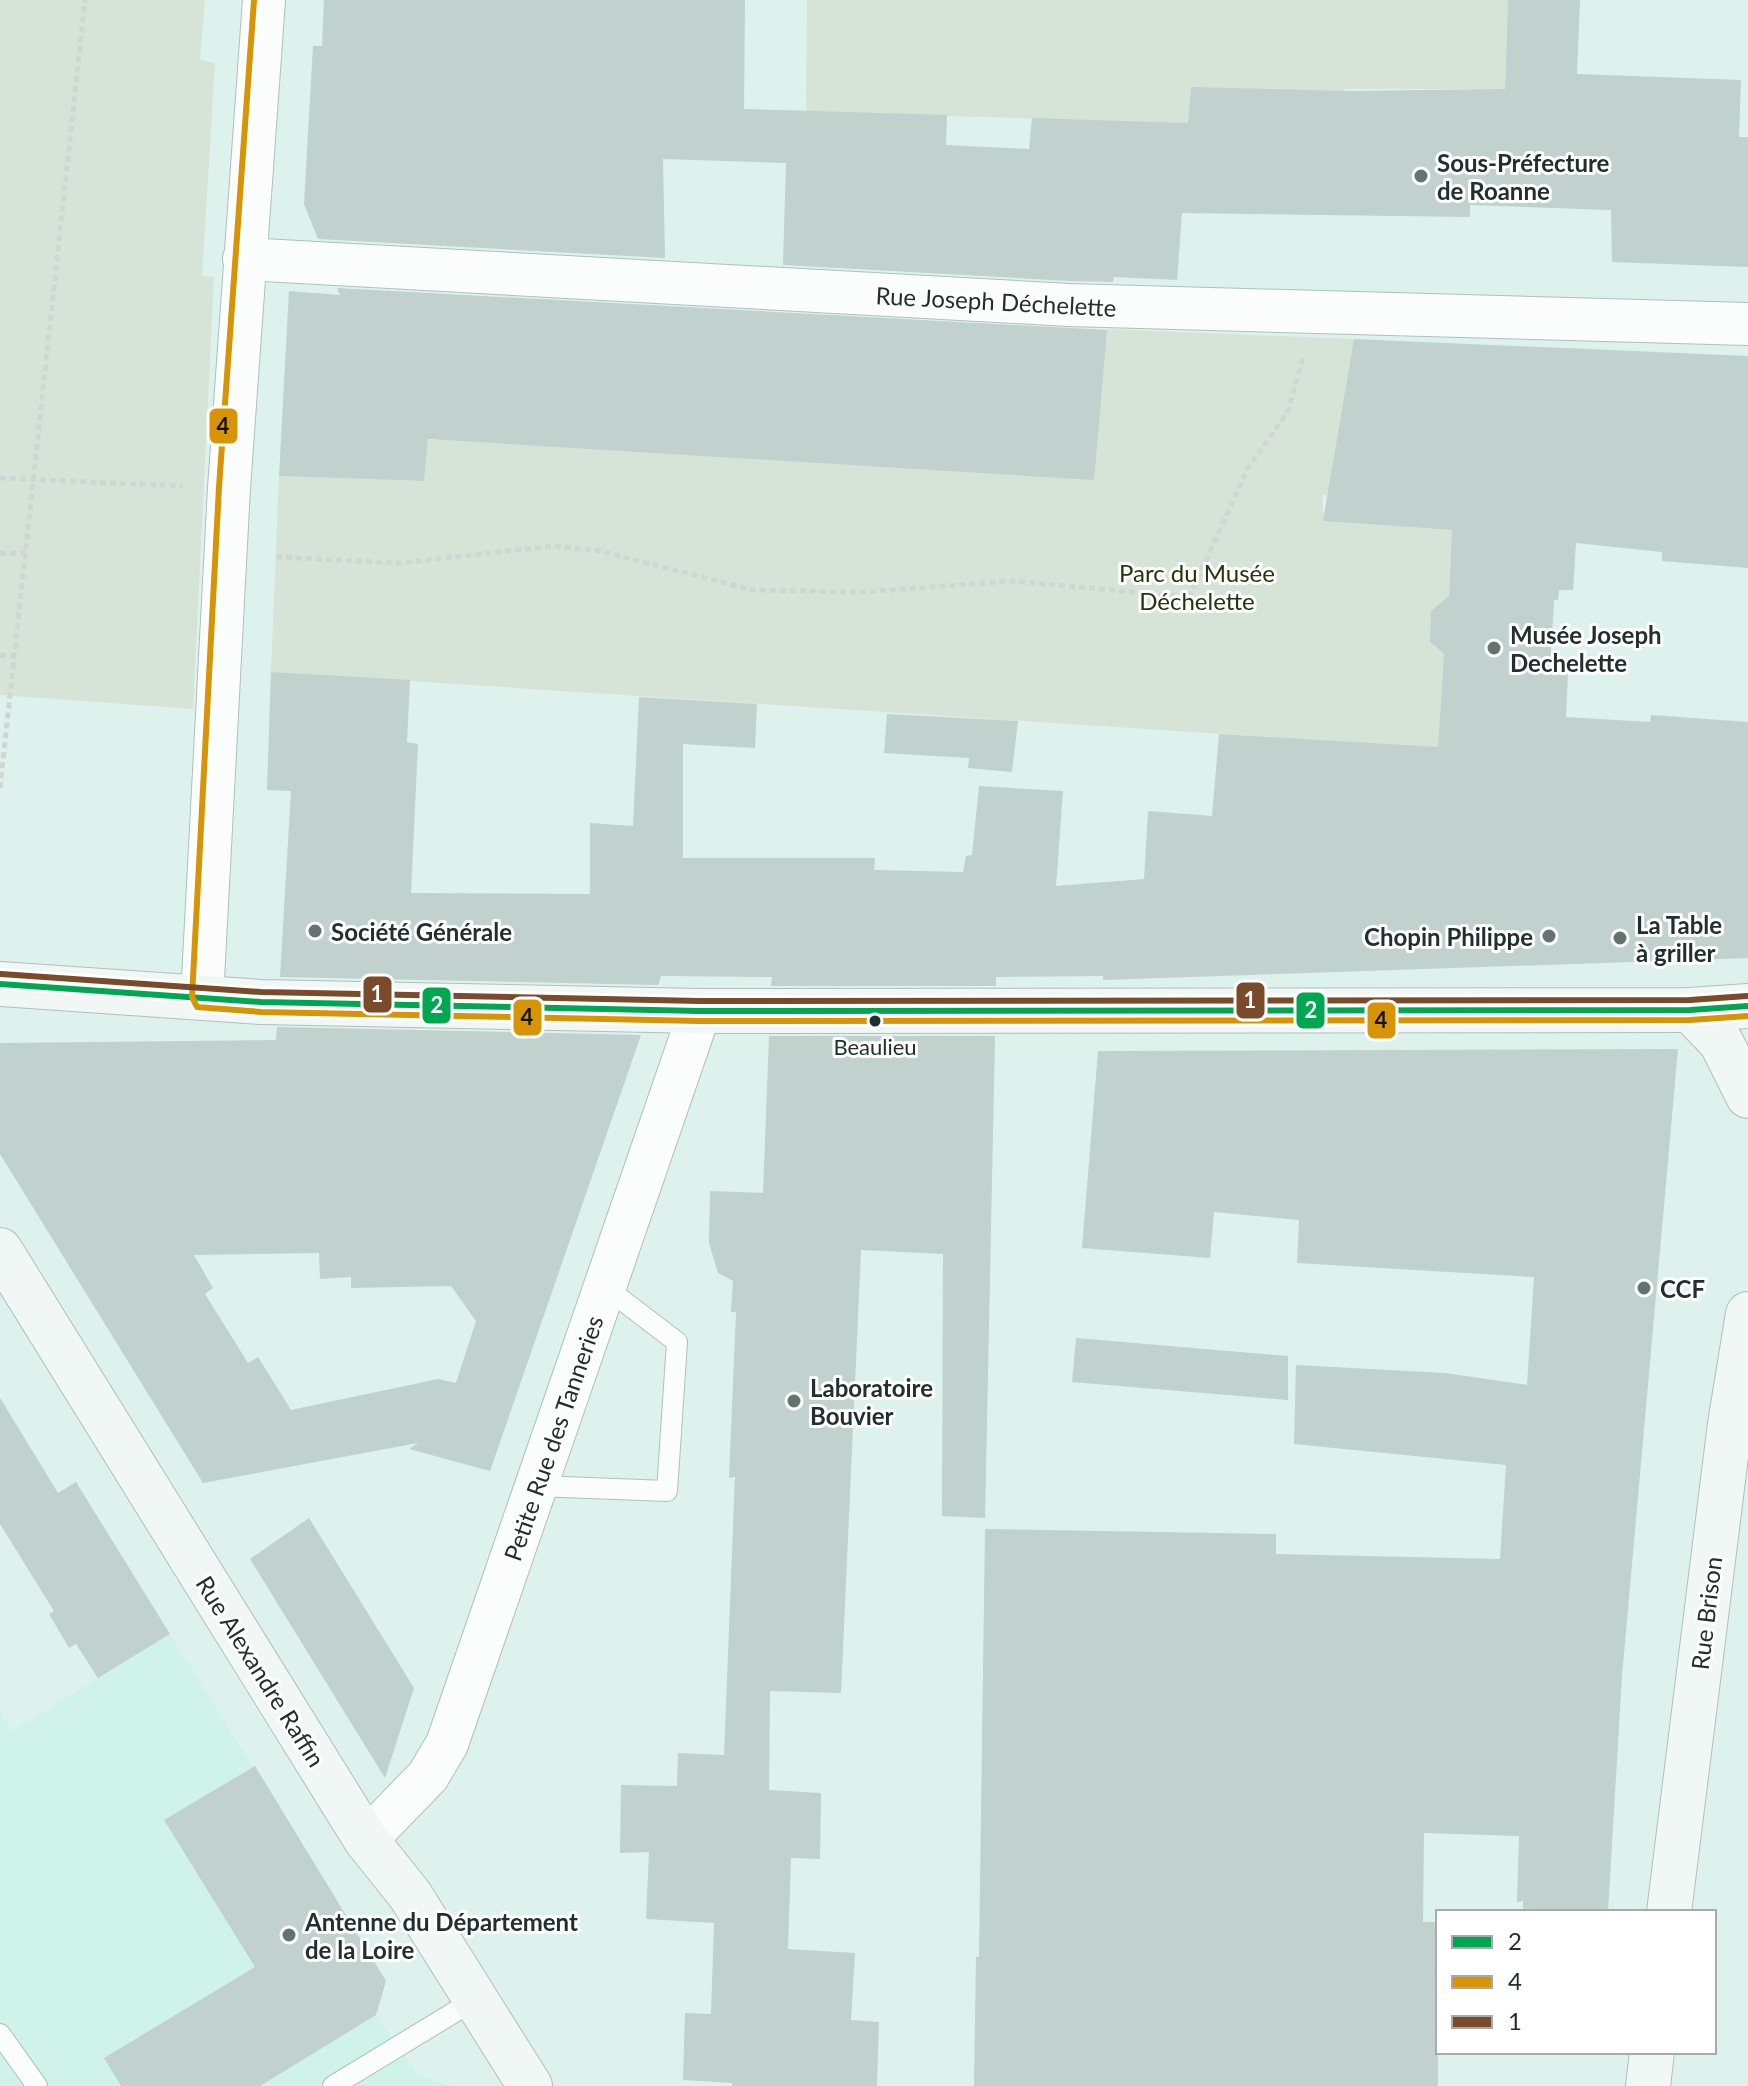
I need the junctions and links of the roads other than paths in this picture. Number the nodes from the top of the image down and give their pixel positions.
1 (264, 0) edge
2 (244, 259) junction
3 (1748, 324) edge
4 (0, 984) edge
5 (202, 998) junction
6 (1748, 1006) edge
7 (1690, 1010) junction
8 (700, 1011) junction
9 (1748, 1096) edge
10 (0, 1250) edge
11 (605, 1287) junction
12 (1748, 1314) edge
13 (537, 1486) junction
14 (366, 1840) junction
15 (1669, 1910) edge
16 (476, 1999) junction
17 (1, 2037) edge
18 (1652, 2054) edge
19 (37, 2086) edge
20 (333, 2086) edge
21 (530, 2086) edge
22 (1648, 2086) edge

1 - 2 street
2 - 3 street, Rue Joseph Déchelette
2 - 5 street
4 - 5 street
5 - 8 street
6 - 7 street
7 - 8 street
7 - 9 street
8 - 11 street, Petite Rue des Tanneries
10 - 14 street, Rue Alexandre Raffin
11 - 13 street, Petite Rue des Tanneries
11 - 13 lane
12 - 15 street, Rue Brison
13 - 14 street, Petite Rue des Tanneries
14 - 16 street, Rue Alexandre Raffin
16 - 20 lane
16 - 21 street, Rue Alexandre Raffin
17 - 19 lane
18 - 22 street

